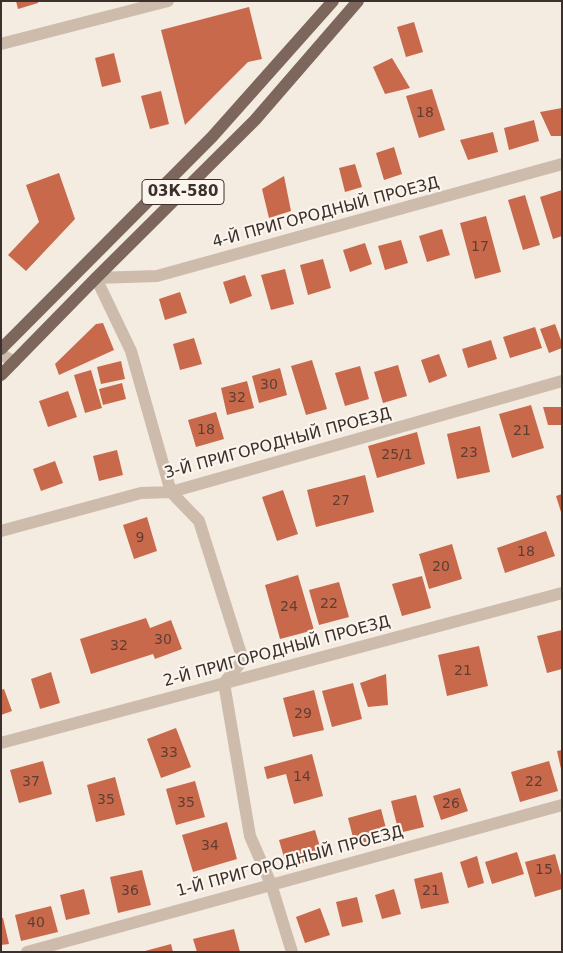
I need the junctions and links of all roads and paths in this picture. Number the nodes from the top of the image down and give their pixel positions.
1 (168, 1) edge
2 (333, 1) edge
3 (358, 1) edge
4 (1, 44) edge
5 (562, 164) edge
6 (96, 278) junction
7 (1, 349) edge
8 (1, 354) edge
9 (14, 362) junction
10 (1, 376) edge
11 (562, 381) edge
12 (172, 492) junction
13 (1, 531) edge
14 (562, 592) edge
15 (224, 683) junction
16 (1, 743) edge
17 (562, 805) edge
18 (271, 884) junction
19 (27, 952) edge
20 (292, 952) edge

1 - 4 street
2 - 7 main road, 03К-580
3 - 6 main road, 03К-580
5 - 6 street, 4-Й ПРИГОРОДНЫЙ ПРОЕЗД
6 - 9 main road, 03К-580
6 - 12 street
8 - 9 street
9 - 10 main road, 03К-580
11 - 12 street, 3-Й ПРИГОРОДНЫЙ ПРОЕЗД
12 - 13 street, 3-Й ПРИГОРОДНЫЙ ПРОЕЗД
12 - 15 street
14 - 15 street, 2-Й ПРИГОРОДНЫЙ ПРОЕЗД
15 - 16 street, 2-Й ПРИГОРОДНЫЙ ПРОЕЗД
15 - 18 street
17 - 18 street, 1-Й ПРИГОРОДНЫЙ ПРОЕЗД
18 - 19 street, 1-Й ПРИГОРОДНЫЙ ПРОЕЗД
18 - 20 street

